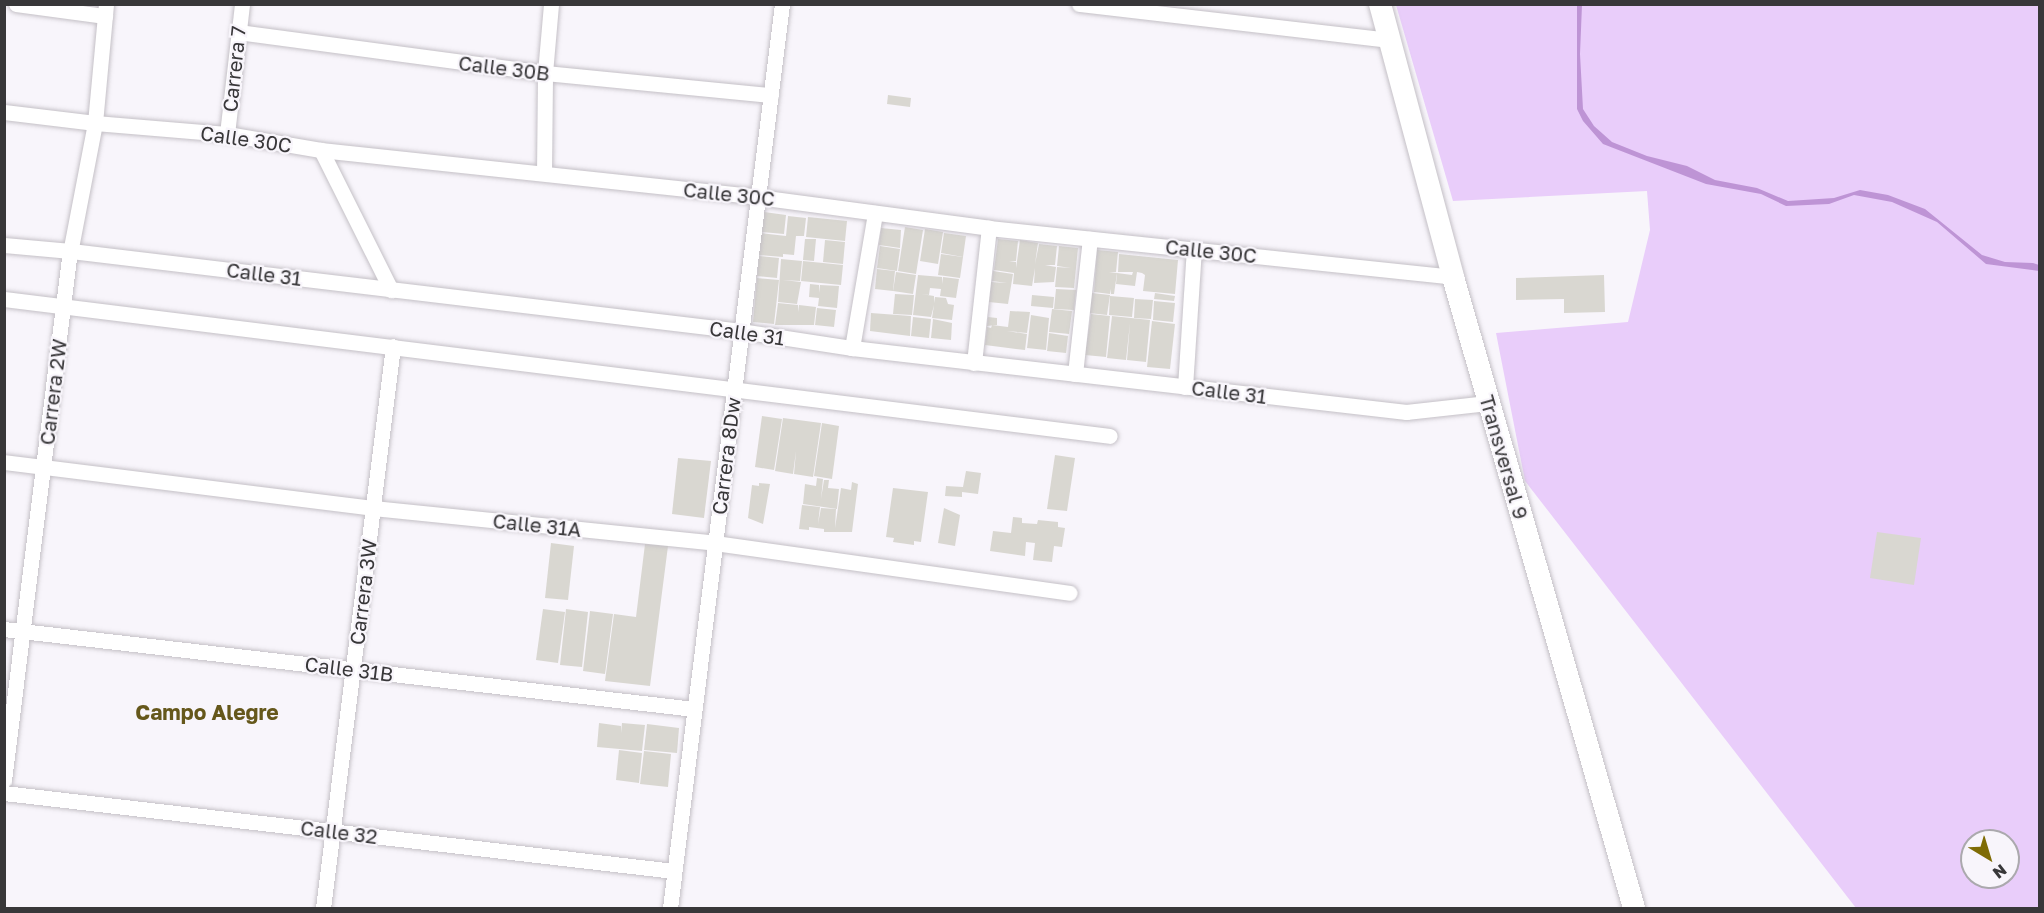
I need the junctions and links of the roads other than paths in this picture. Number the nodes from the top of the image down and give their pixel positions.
1 (16, 4) edge
2 (242, 4) edge
3 (551, 4) edge
4 (782, 4) edge
5 (1080, 4) edge
6 (1380, 4) edge
7 (1097, 6) edge
8 (105, 10) edge
9 (238, 32) junction
10 (1391, 39) junction
11 (545, 73) junction
12 (771, 95) junction
13 (4, 112) edge
14 (95, 123) junction
15 (227, 134) junction
16 (321, 150) junction
17 (544, 173) junction
18 (758, 197) junction
19 (876, 213) junction
20 (989, 228) junction
21 (1090, 239) junction
22 (4, 245) edge
23 (1194, 249) junction
24 (71, 251) junction
25 (1453, 277) junction
26 (391, 290) junction
27 (4, 299) edge
28 (64, 306) junction
29 (741, 331) junction
30 (393, 346) junction
31 (852, 348) junction
32 (974, 363) junction
33 (1075, 374) junction
34 (1185, 387) junction
35 (734, 391) junction
36 (1488, 403) junction
37 (1110, 436) dead end
38 (4, 462) edge
39 (44, 468) junction
40 (373, 508) junction
41 (715, 543) junction
42 (1069, 593) dead end
43 (4, 629) edge
44 (23, 631) junction
45 (353, 670) junction
46 (694, 709) junction
47 (4, 780) edge
48 (4, 793) edge
49 (333, 831) junction
50 (674, 871) junction
51 (323, 909) edge
52 (670, 909) edge
53 (1634, 909) edge

1 - 8 street
2 - 9 street, Carrera 7
3 - 11 street
4 - 12 street, Carrera 8Dw
5 - 7 street
6 - 10 main road, Transversal 9
7 - 10 street
8 - 14 street, Carrera 2W
9 - 11 street, Calle 30B
9 - 15 street, Carrera 7
10 - 25 main road, Transversal 9
11 - 12 street, Calle 30B
11 - 17 street
12 - 18 street, Carrera 8Dw
13 - 14 street, Calle 30C
14 - 15 street, Calle 30C
14 - 24 street, Carrera 2W
15 - 16 street, Calle 30C
16 - 17 street, Calle 30C
16 - 26 street
17 - 18 street, Calle 30C
18 - 19 street, Calle 30C
18 - 29 street, Carrera 8Dw
19 - 20 street, Calle 30C
19 - 31 street
20 - 21 street, Calle 30C
20 - 32 street
21 - 23 street, Calle 30C
21 - 33 street
22 - 24 street, Calle 31
23 - 25 street, Calle 30C
23 - 34 street
24 - 26 street, Calle 31
24 - 28 street, Carrera 2W
25 - 36 main road, Transversal 9
26 - 29 street, Calle 31
27 - 28 street
28 - 30 street
28 - 39 street, Carrera 2W
29 - 31 street, Calle 31
29 - 35 street, Carrera 8Dw
30 - 35 street
30 - 40 street, Carrera 3W
31 - 32 street, Calle 31
32 - 33 street, Calle 31
33 - 34 street, Calle 31
34 - 36 street, Calle 31
35 - 37 street
35 - 41 street, Carrera 8Dw
36 - 53 main road, Transversal 9
38 - 39 street, Calle 31A
39 - 40 street, Calle 31A
39 - 44 street, Carrera 2W
40 - 41 street, Calle 31A
40 - 45 street, Carrera 3W
41 - 42 street, Calle 31A
41 - 46 street, Carrera 8Dw
43 - 44 street, Calle 31B
44 - 45 street, Calle 31B
44 - 47 street, Carrera 2W
45 - 46 street, Calle 31B
45 - 49 street, Carrera 3W
46 - 50 street, Carrera 8Dw
48 - 49 street, Calle 32
49 - 50 street, Calle 32
49 - 51 street, Carrera 3W
50 - 52 street, Carrera 8Dw

